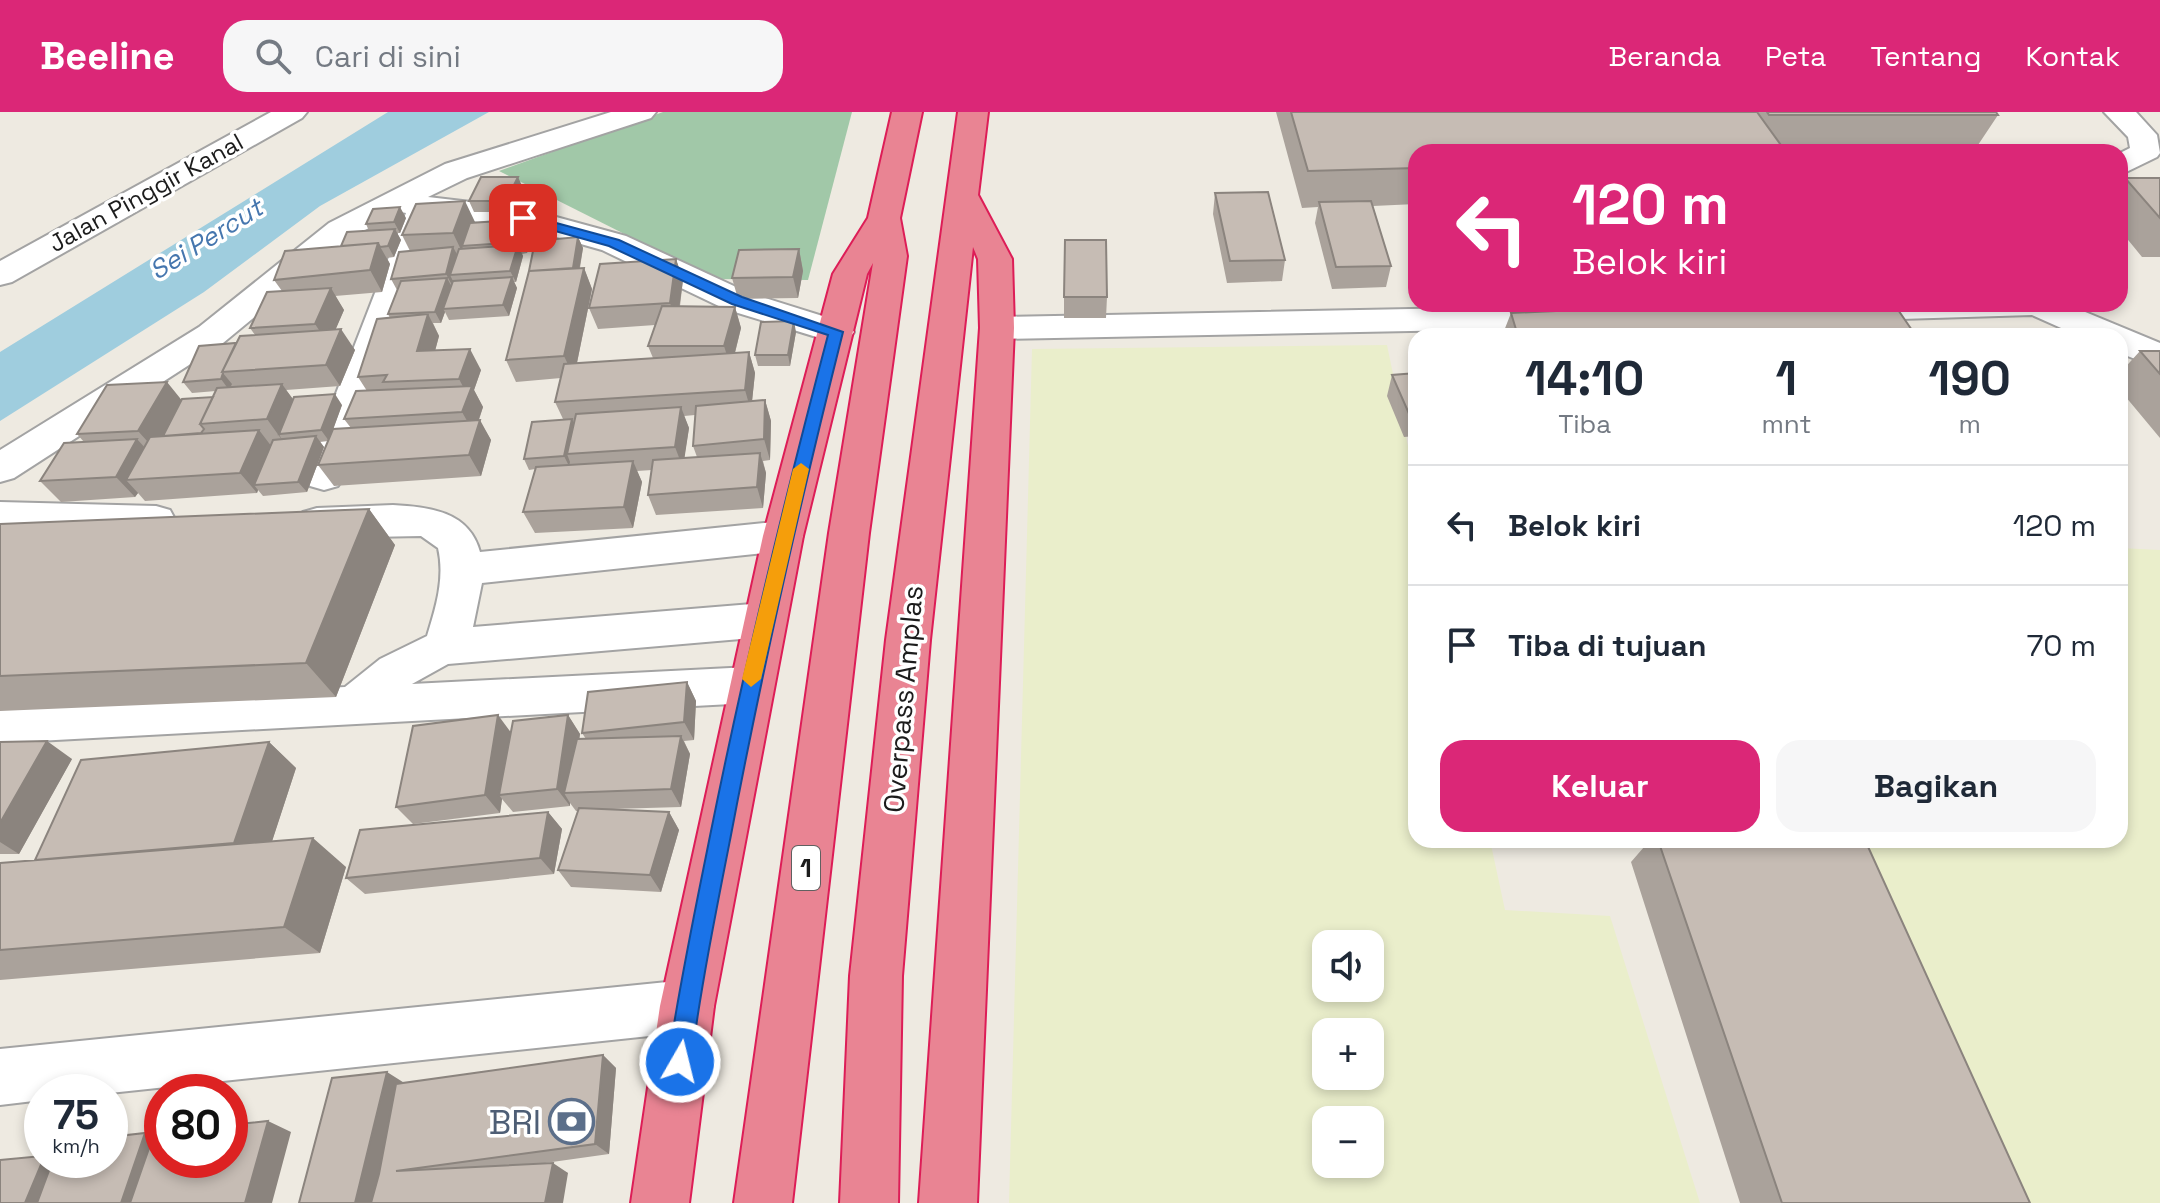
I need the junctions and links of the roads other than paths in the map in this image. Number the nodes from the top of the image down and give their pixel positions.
1 (292, 112) edge
2 (641, 112) edge
3 (907, 112) edge
4 (973, 112) edge
5 (2119, 112) edge
6 (2128, 161) edge
7 (964, 197) junction
8 (408, 204) junction
9 (884, 218) junction
10 (0, 275) edge
11 (2054, 312) edge
12 (1593, 316) edge
13 (1451, 320) edge
14 (997, 328) junction
15 (2092, 328) edge
16 (836, 332) junction
17 (2128, 343) edge
18 (2160, 357) edge
19 (0, 468) edge
20 (324, 476) edge
21 (0, 517) edge
22 (191, 522) edge
23 (287, 524) edge
24 (783, 536) junction
25 (464, 569) junction
26 (765, 620) junction
27 (446, 647) junction
28 (750, 685) junction
29 (353, 708) junction
30 (0, 724) edge
31 (687, 1006) junction
32 (0, 1077) edge
33 (660, 1203) edge
34 (763, 1203) edge
35 (869, 1203) edge
36 (948, 1203) edge

1 - 10 street, Jalan Pinggir Kanal
2 - 8 street
3 - 9 highway, 1
4 - 7 highway, Overpass Amplas
5 - 6 street
7 - 14 highway
7 - 35 highway, Overpass Amplas
8 - 16 street
8 - 19 street
8 - 20 street
9 - 16 highway
9 - 34 highway, 1
11 - 15 street
12 - 13 street
13 - 14 street
14 - 36 highway
16 - 24 highway
17 - 18 street
21 - 22 street
23 - 25 street
24 - 25 street
24 - 26 highway
25 - 27 street
26 - 27 street
26 - 28 highway
27 - 29 street
28 - 29 street
28 - 31 highway
29 - 30 street
31 - 32 street
31 - 33 highway

